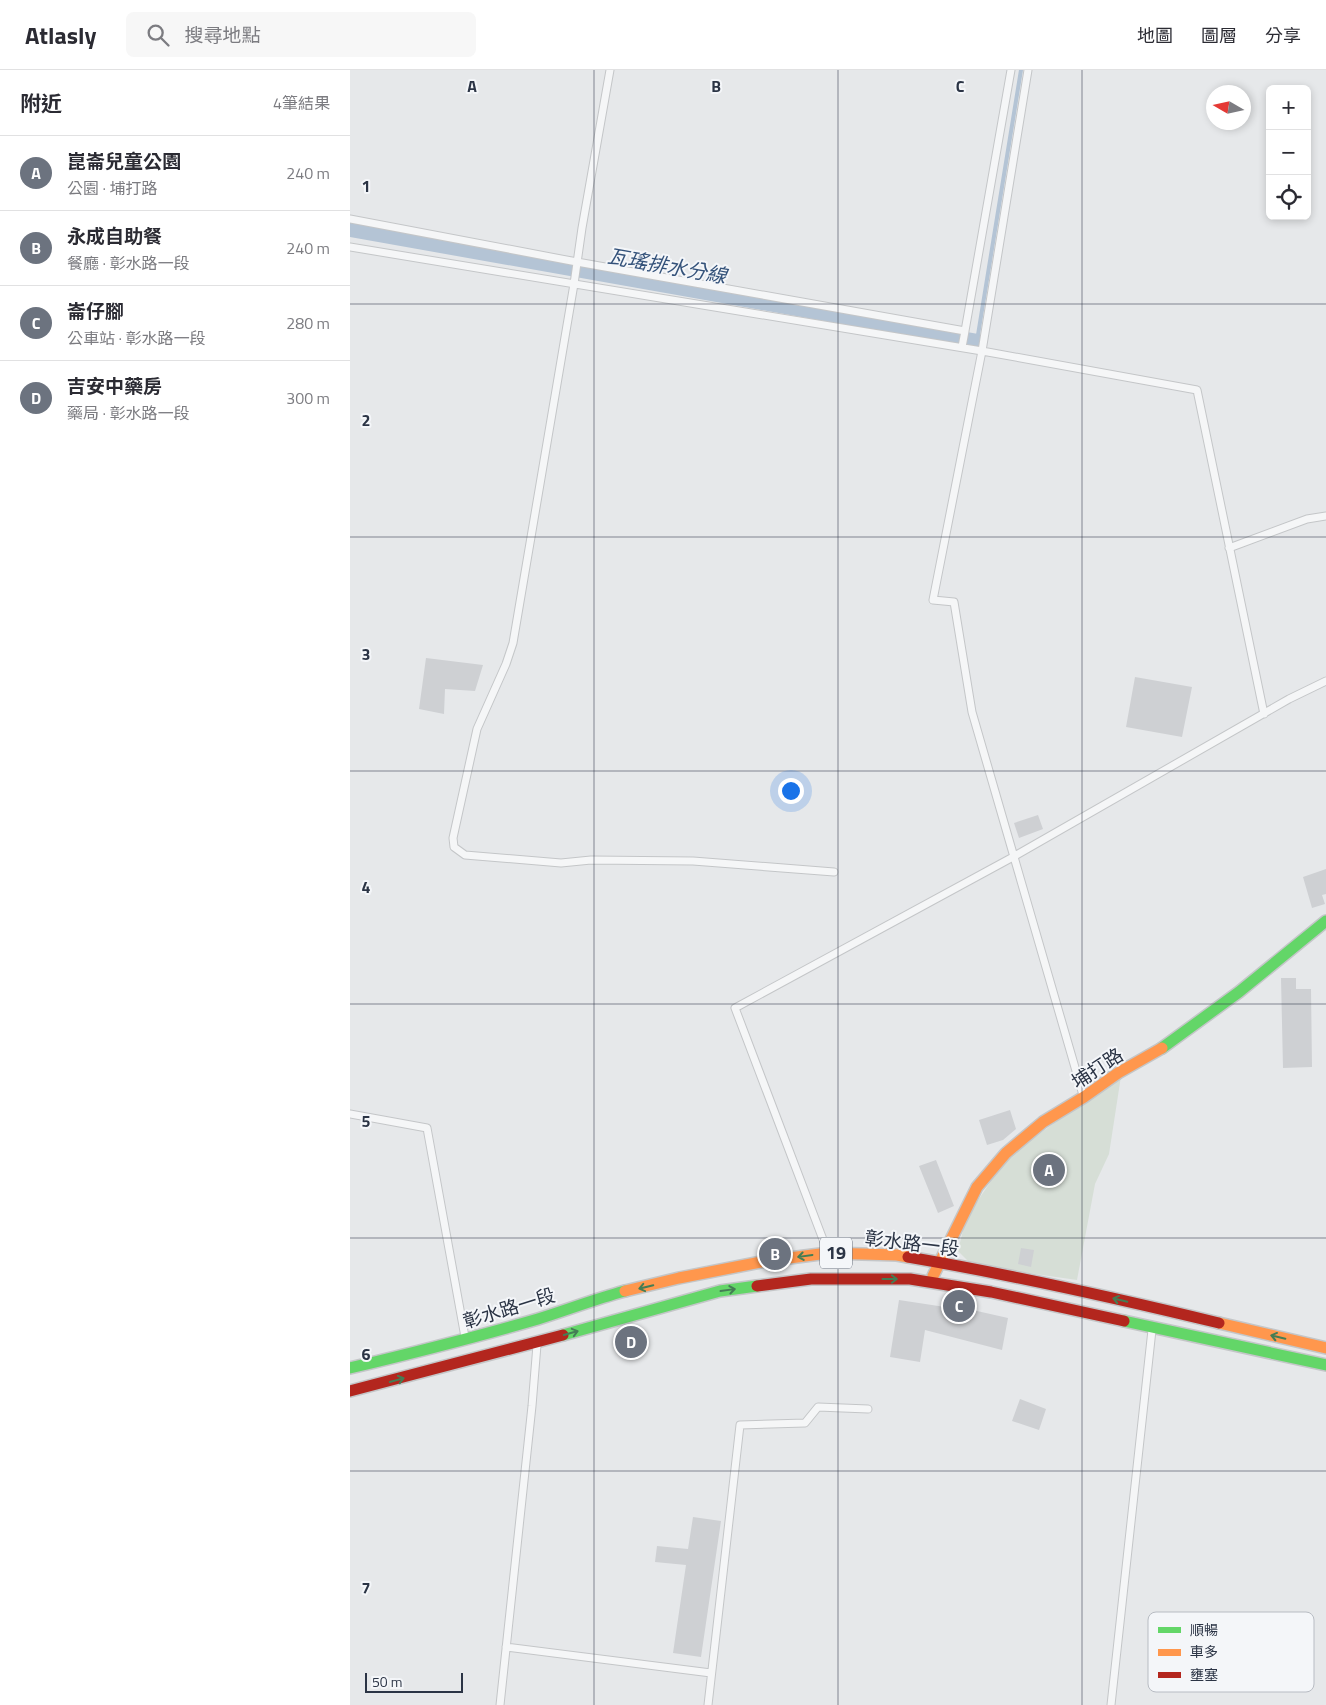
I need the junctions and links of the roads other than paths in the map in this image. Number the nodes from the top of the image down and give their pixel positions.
1 (610, 70) edge
2 (1011, 70) edge
3 (1028, 70) edge
4 (350, 219) edge
5 (350, 247) edge
6 (577, 262) junction
7 (574, 284) junction
8 (965, 331) junction
9 (962, 347) junction
10 (982, 351) junction
11 (1326, 516) edge
12 (1229, 548) junction
13 (1326, 681) edge
14 (1264, 714) junction
15 (1013, 857) junction
16 (834, 872) dead end
17 (1326, 921) edge
18 (1084, 1097) junction
19 (350, 1114) edge
20 (828, 1253) junction
21 (939, 1262) junction
22 (748, 1265) junction
23 (930, 1282) junction
24 (751, 1287) junction
25 (1152, 1328) junction
26 (537, 1338) junction
27 (466, 1340) junction
28 (1326, 1348) edge
29 (1326, 1366) edge
30 (350, 1368) edge
31 (350, 1391) edge
32 (868, 1409) dead end
33 (506, 1647) junction
34 (711, 1673) junction
35 (500, 1705) edge
36 (708, 1705) edge
37 (1111, 1705) edge

1 - 6 lane
2 - 8 lane
3 - 10 lane
4 - 6 lane
5 - 7 lane
6 - 7 lane
6 - 8 lane
7 - 9 lane
7 - 16 lane
8 - 9 lane
9 - 10 lane
10 - 12 lane
10 - 15 lane
11 - 12 lane
12 - 14 lane
13 - 14 lane
14 - 15 lane
15 - 18 lane
15 - 20 lane
17 - 18 main road, 埔打路
18 - 21 main road, 埔打路
19 - 27 lane
20 - 21 main road, 彰水路一段 / 19
20 -> 22 main road, 彰水路一段 / 19
21 - 23 main road, 埔打路
28 -> 21 main road, 彰水路一段 / 19
22 - 24 main road
22 -> 27 main road, 彰水路一段 / 19
24 -> 23 main road, 彰水路一段 / 19
23 - 25 main road, 彰水路一段 / 19
26 -> 24 main road, 彰水路一段 / 19
25 - 29 main road, 彰水路一段 / 19
25 - 37 lane
31 -> 26 main road, 彰水路一段 / 19
26 - 33 lane
27 - 30 main road, 彰水路一段 / 19
32 - 34 lane
33 - 34 lane
33 - 35 lane
34 - 36 lane

